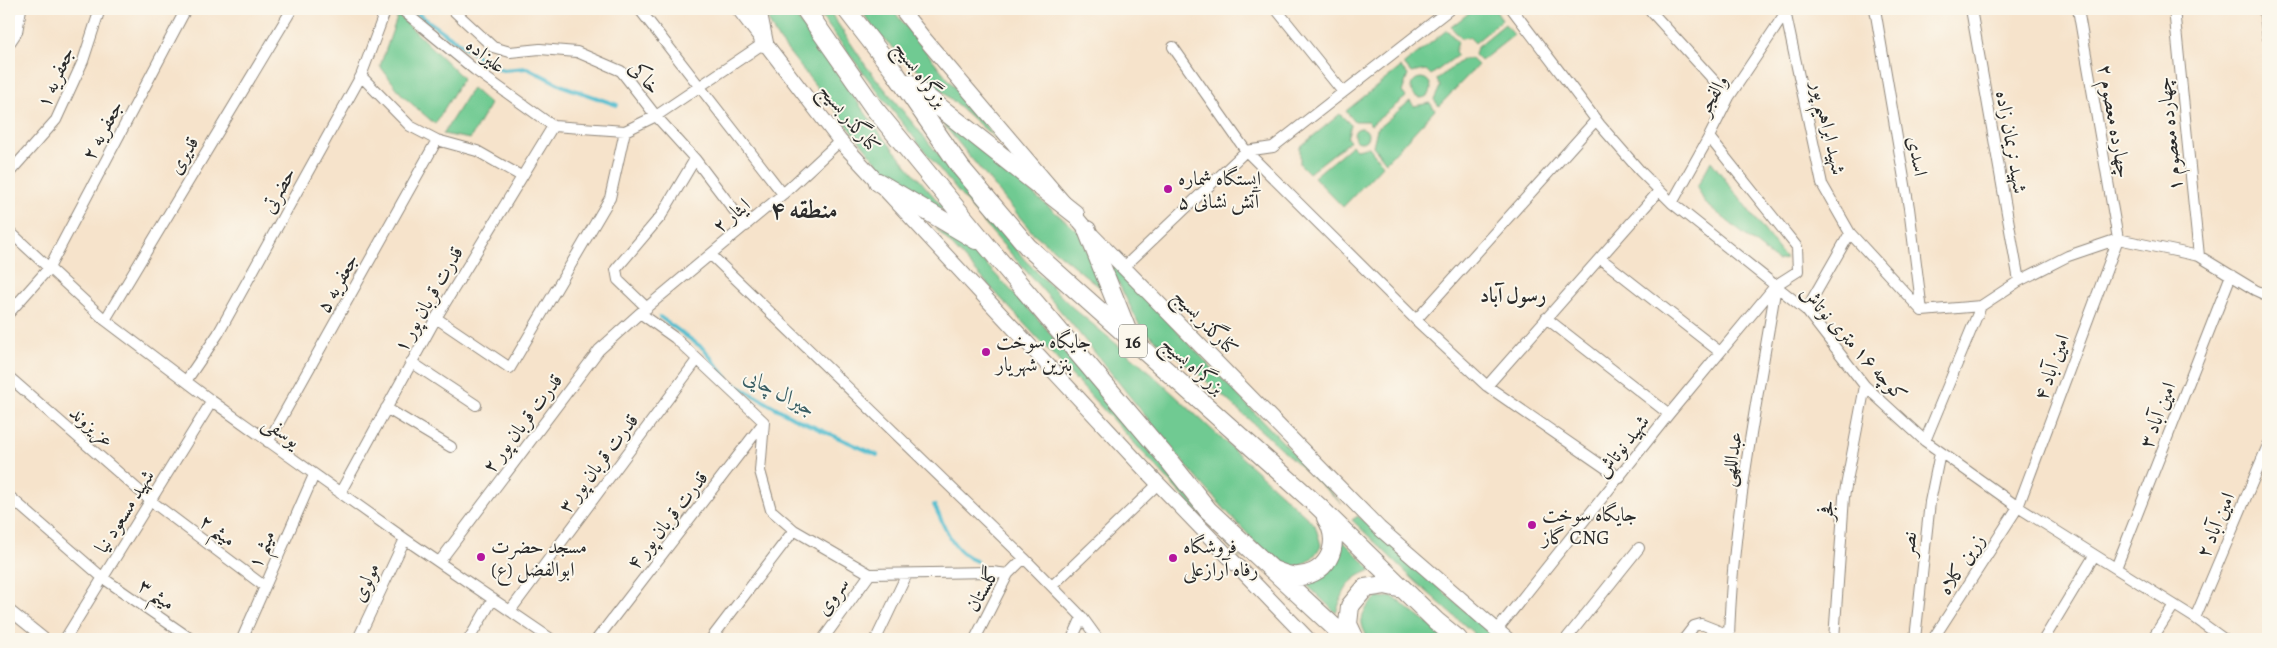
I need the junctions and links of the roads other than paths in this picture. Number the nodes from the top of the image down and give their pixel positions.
1 (21, 9) edge
2 (100, 9) edge
3 (186, 9) edge
4 (292, 9) edge
5 (386, 9) edge
6 (401, 9) edge
7 (452, 9) edge
8 (739, 9) edge
9 (757, 9) edge
10 (805, 9) edge
11 (846, 9) edge
12 (901, 9) edge
13 (1276, 9) edge
14 (1450, 9) edge
15 (1512, 9) edge
16 (1649, 9) edge
17 (1875, 9) edge
18 (1971, 9) edge
19 (2078, 9) edge
20 (2174, 9) edge
21 (2264, 9) edge
22 (640, 10) edge
23 (1787, 10) edge
24 (2268, 38) edge
25 (764, 43) junction
26 (9, 44) edge
27 (1174, 47) dead end
28 (894, 71) junction
29 (361, 76) junction
30 (700, 86) junction
31 (1343, 92) junction
32 (1729, 97) junction
33 (656, 116) junction
34 (1596, 120) junction
35 (553, 126) junction
36 (625, 131) junction
37 (1709, 137) junction
38 (437, 140) junction
39 (840, 141) junction
40 (1246, 151) junction
41 (695, 159) junction
42 (9, 173) edge
43 (521, 176) junction
44 (878, 182) junction
45 (1659, 191) junction
46 (783, 194) junction
47 (1672, 203) junction
48 (1075, 214) junction
49 (746, 226) junction
50 (9, 230) edge
51 (1087, 230) junction
52 (1850, 233) junction
53 (2118, 239) junction
54 (988, 247) junction
55 (710, 255) junction
56 (2199, 256) junction
57 (1600, 258) junction
58 (49, 268) junction
59 (1124, 268) junction
60 (2231, 275) junction
61 (2019, 281) junction
62 (1776, 285) junction
63 (2268, 296) edge
64 (1981, 306) junction
65 (643, 310) junction
66 (1806, 310) junction
67 (1922, 311) junction
68 (9, 313) edge
69 (436, 318) junction
70 (1546, 318) junction
71 (105, 320) junction
72 (1416, 320) junction
73 (1130, 338) junction
74 (1720, 352) junction
75 (697, 360) junction
76 (411, 362) junction
77 (9, 377) edge
78 (186, 381) junction
79 (1487, 386) junction
80 (1865, 386) junction
81 (212, 401) junction
82 (476, 405) dead end
83 (386, 408) junction
84 (1669, 414) junction
85 (764, 422) junction
86 (1925, 441) junction
87 (268, 442) junction
88 (2268, 445) edge
89 (452, 447) dead end
90 (1940, 454) junction
91 (314, 475) junction
92 (1620, 478) junction
93 (1158, 484) junction
94 (340, 493) junction
95 (9, 496) edge
96 (152, 501) junction
97 (1318, 506) junction
98 (2018, 507) junction
99 (794, 530) junction
100 (405, 539) junction
101 (1639, 548) dead end
102 (2094, 556) junction
103 (1024, 558) junction
104 (440, 561) junction
105 (2116, 568) junction
106 (1272, 570) junction
107 (870, 574) junction
108 (907, 574) junction
109 (1008, 574) junction
110 (103, 578) junction
111 (264, 586) junction
112 (1052, 586) junction
113 (1404, 589) junction
114 (493, 599) junction
115 (2174, 605) junction
116 (9, 610) edge
117 (510, 611) junction
118 (1082, 617) junction
119 (2194, 618) junction
120 (1497, 630) junction
121 (1301, 637) edge
122 (1729, 637) edge
123 (45, 639) edge
124 (64, 639) edge
125 (191, 639) edge
126 (242, 639) edge
127 (358, 639) edge
128 (469, 639) edge
129 (551, 639) edge
130 (597, 639) edge
131 (711, 639) edge
132 (823, 639) edge
133 (876, 639) edge
134 (975, 639) edge
135 (1072, 639) edge
136 (1098, 639) edge
137 (1347, 639) edge
138 (1355, 639) edge
139 (1458, 639) edge
140 (1508, 639) edge
141 (1566, 639) edge
142 (1684, 639) edge
143 (1834, 639) edge
144 (1915, 639) edge
145 (1933, 639) edge
146 (2044, 639) edge
147 (2152, 639) edge
148 (2224, 639) edge

1 - 26 street
2 - 42 street, جعفریه ۱
3 - 58 street, جعفریه ۲
4 - 71 street, قدیری
5 - 29 street, حضرتی
6 - 35 street, علیزاده
7 - 33 street, خاکی
8 - 25 main road, کنارگذر بسیج
9 - 25 highway
10 - 54 highway, 16
11 - 28 highway, بزرگراه بسیج / 16
12 - 48 main road, کنارگذر بسیج
13 - 31 street
14 - 31 street
15 - 34 street, کوچه ۱۶ متری نوتاش
16 - 32 street
17 - 67 street, اسدی
18 - 61 street, شهید نریمان زاده
19 - 53 street, چهارده معصوم ۲
20 - 56 street, چهارده معصوم ۱
21 - 24 street
22 - 30 street
23 - 32 street, والفجر
23 - 52 street, شهید ابراهیم پور
25 - 30 street
25 - 39 main road, کنارگذر بسیج
27 - 40 street
28 - 48 highway
28 - 73 highway, بزرگراه بسیج / 16
29 - 38 street
29 - 78 street, حضرتی
30 - 33 street
30 - 46 street
31 - 40 street
32 - 37 street, والفجر
33 - 36 street
33 - 41 street, خاکی
34 - 45 street, کوچه ۱۶ متری نوتاش
34 - 72 street
35 - 36 street
35 - 43 street, قدرت قربان پور ۱
36 - 69 street
37 - 47 street, والفجر
37 - 62 street, شهید نوتاش
38 - 43 street
38 - 87 street, جعفریه ۵
39 - 44 main road, کنارگذر بسیج
39 - 46 street, ایثار ۲
40 - 59 street
40 - 72 street
41 - 49 street, خاکی
41 - 65 street
43 - 69 street, قدرت قربان پور ۱
44 - 54 highway
44 - 93 main road, کنارگذر بسیج
45 - 47 street, کوچه ۱۶ متری نوتاش
45 - 57 street
46 - 49 street, ایثار ۲
47 - 62 street, کوچه ۱۶ متری نوتاش
48 - 51 main road, کنارگذر بسیج
49 - 55 street, ایثار ۲
50 - 58 street, یوسفی
51 - 59 main road, کنارگذر بسیج
51 - 73 highway
52 - 66 street
52 - 67 street, شهید ابراهیم پور
53 - 56 street
53 - 61 street
53 - 98 street, ۴ امین آباد
54 - 106 highway, 16
55 - 65 street, ایثار ۲
55 - 103 street
56 - 60 street
57 - 70 street
57 - 74 street
58 - 68 street, جعفریه ۲
58 - 71 street, یوسفی
59 - 120 main road, کنارگذر بسیج
60 - 63 street
60 - 105 street, ۳ امین آباد
61 - 64 street
62 - 66 street, کوچه ۱۶ متری نوتاش
62 - 74 street, شهید نوتاش
62 - 122 street, عبداللهی
64 - 67 street
64 - 86 street
65 - 75 street
65 - 104 street, قدرت قربان پور ۲
66 - 80 street, کوچه ۱۶ متری نوتاش
69 - 76 street, قدرت قربان پور ۱
70 - 79 street
70 - 84 street
71 - 78 street, یوسفی
72 - 79 street
73 - 97 highway, بزرگراه بسیج / 16
74 - 84 street, شهید نوتاش
75 - 85 street
75 - 117 street, قدرت قربان پور ۳
76 - 82 street
76 - 83 street, قدرت قربان پور ۱
77 - 96 street, عزیزوند
78 - 81 street, یوسفی
79 - 92 street
80 - 86 street, کوچه ۱۶ متری نوتاش
80 - 143 street, فجر
81 - 87 street, یوسفی
81 - 96 street, شهید مسعود نیا
83 - 89 street
83 - 94 street, قدرت قربان پور ۱
84 - 92 street, شهید نوتاش
85 - 99 street
85 - 130 street, قدرت قربان پور ۴
86 - 90 street, کوچه ۱۶ متری نوتاش
87 - 91 street, یوسفی
88 - 119 street, ۲ امین آباد
90 - 98 street, کوچه ۱۶ متری نوتاش
90 - 144 street, نصر
91 - 94 street, یوسفی
91 - 111 street, میثم ۱
92 - 120 street, شهید نوتاش
93 - 112 street
93 - 121 main road, کنارگذر بسیج
94 - 100 street, یوسفی
95 - 110 street, میثم ۳
96 - 110 street, شهید مسعود نیا
96 - 111 street, میثم ۲
97 - 106 highway
97 - 113 highway, بزرگراه بسیج / 16
98 - 102 street, کوچه ۱۶ متری نوتاش
98 - 145 street, زرین کلاه
99 - 107 street
99 - 131 street
100 - 104 street, یوسفی
100 - 127 street, مولوی
101 - 141 street
102 - 105 street, کوچه ۱۶ متری نوتاش
102 - 146 street
103 - 109 street, گلستان
103 - 112 street
104 - 114 street, یوسفی
105 - 115 street, کوچه ۱۶ متری نوتاش
106 - 137 highway, 16
107 - 108 street
107 - 132 street, سروی
108 - 109 street
108 - 133 street
109 - 134 street, گلستان
110 - 124 street, شهید مسعود نیا
110 - 125 street, میثم ۳
111 - 126 street, میثم ۱
112 - 118 street
113 - 138 highway
113 - 139 highway, بزرگراه بسیج / 16
114 - 117 street, یوسفی
114 - 128 street
115 - 119 street, کوچه ۱۶ متری نوتاش
115 - 147 street
116 - 123 street
117 - 129 street, یوسفی
118 - 135 street
118 - 136 street
119 - 148 street, کوچه ۱۶ متری نوتاش
120 - 140 main road, کنارگذر بسیج
122 - 142 street

